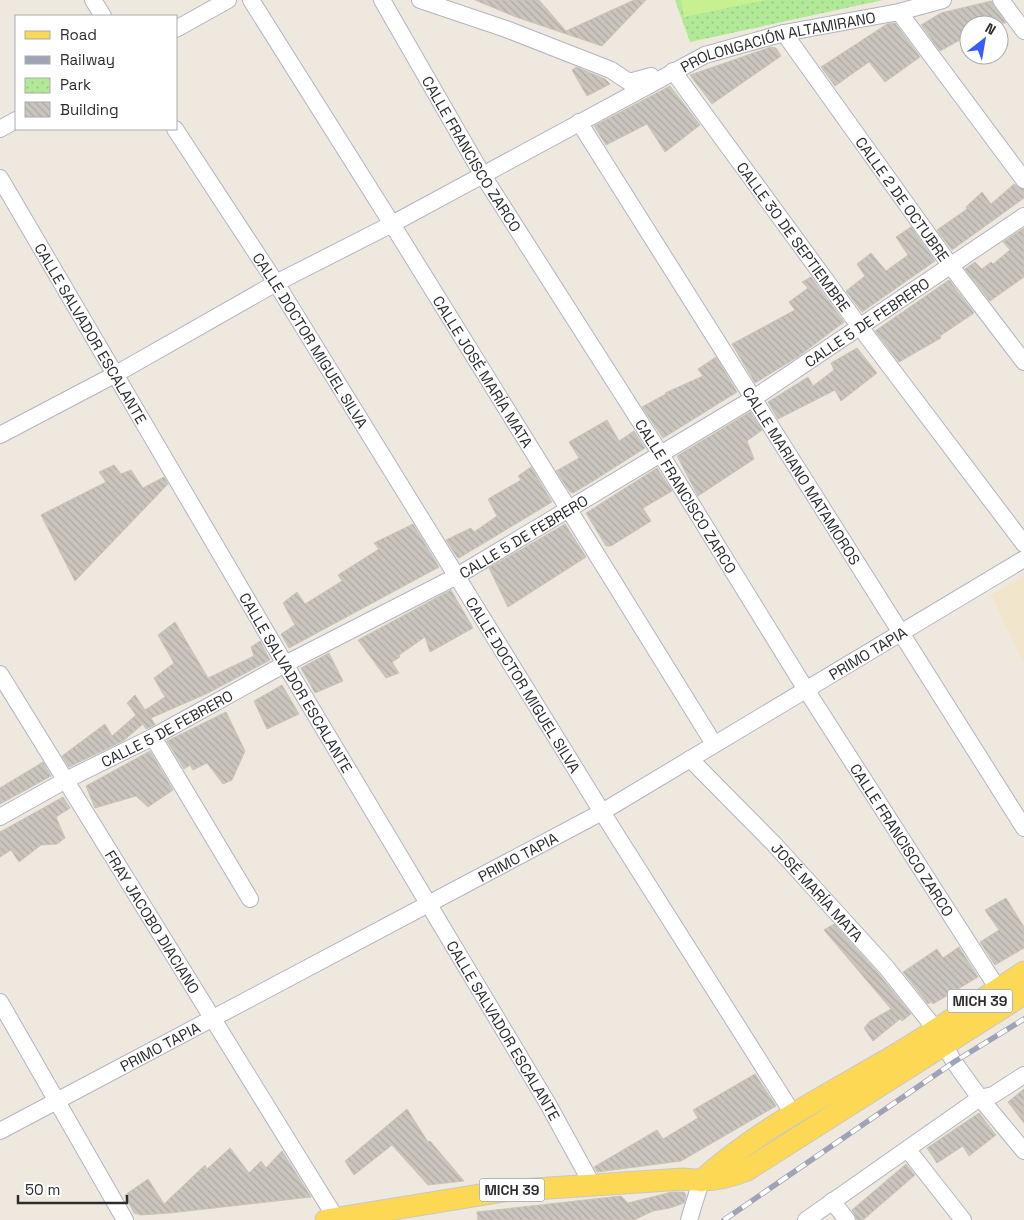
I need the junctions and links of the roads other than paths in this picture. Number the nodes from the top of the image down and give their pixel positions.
1 (93, 0) edge
2 (228, 0) edge
3 (251, 0) edge
4 (382, 0) edge
5 (420, 0) edge
6 (943, 0) edge
7 (1001, 0) edge
8 (899, 12) junction
9 (102, 15) edge
10 (178, 28) edge
11 (1024, 31) edge
12 (784, 33) junction
13 (673, 71) junction
14 (629, 82) junction
15 (620, 99) junction
16 (15, 121) edge
17 (579, 122) junction
18 (0, 129) edge
19 (176, 130) edge
20 (482, 174) junction
21 (0, 178) edge
22 (1024, 180) edge
23 (1024, 216) edge
24 (392, 224) junction
25 (950, 265) junction
26 (276, 283) junction
27 (860, 326) junction
28 (1024, 362) edge
29 (116, 374) junction
30 (754, 398) junction
31 (0, 435) edge
32 (660, 453) junction
33 (568, 509) junction
34 (1024, 544) edge
35 (1024, 559) edge
36 (457, 576) junction
37 (902, 632) junction
38 (285, 664) junction
39 (0, 674) edge
40 (805, 688) junction
41 (152, 737) junction
42 (714, 744) junction
43 (690, 758) junction
44 (66, 780) junction
45 (602, 812) junction
46 (0, 817) edge
47 (1024, 828) edge
48 (250, 898) dead end
49 (428, 903) junction
50 (1024, 972) edge
51 (998, 989) junction
52 (1024, 994) edge
53 (0, 1002) edge
54 (212, 1018) junction
55 (942, 1038) junction
56 (1024, 1075) edge
57 (980, 1098) junction
58 (58, 1101) junction
59 (793, 1114) junction
60 (0, 1131) edge
61 (908, 1150) junction
62 (1024, 1151) edge
63 (701, 1181) junction
64 (593, 1186) junction
65 (832, 1201) junction
66 (125, 1220) edge
67 (333, 1220) edge
68 (689, 1220) edge
69 (806, 1220) edge
70 (847, 1220) edge
71 (963, 1220) edge

1 - 9 street
2 - 10 street
3 - 24 street, CALLE JOSÉ MARÍA MATA
4 - 20 street, CALLE FRANCISCO ZARCO
5 - 14 street
6 - 8 street, PROLONGACIÓN ALTAMIRANO
7 - 11 street
8 - 12 street, PROLONGACIÓN ALTAMIRANO
8 - 22 street
12 - 13 street, PROLONGACIÓN ALTAMIRANO
12 - 25 street, CALLE 2 DE OCTUBRE
13 - 14 street
13 - 15 street
13 - 27 street, CALLE 30 DE SEPTIEMBRE
14 - 15 street
15 - 17 street
16 - 18 street
17 - 20 street
17 - 30 street, CALLE MARIANO MATAMOROS
19 - 26 street, CALLE DOCTOR MIGUEL SILVA
20 - 24 street
20 - 32 street, CALLE FRANCISCO ZARCO
21 - 29 street, CALLE SALVADOR ESCALANTE
23 - 25 street, CALLE 5 DE FEBRERO
24 - 26 street
24 - 33 street, CALLE JOSÉ MARÍA MATA
25 - 27 street, CALLE 5 DE FEBRERO
25 - 28 street, CALLE 2 DE OCTUBRE
26 - 29 street
26 - 36 street, CALLE DOCTOR MIGUEL SILVA
27 - 30 street, CALLE 5 DE FEBRERO
27 - 34 street, CALLE 30 DE SEPTIEMBRE
29 - 31 street
29 - 38 street, CALLE SALVADOR ESCALANTE
30 - 32 street, CALLE 5 DE FEBRERO
30 - 37 street, CALLE MARIANO MATAMOROS
32 - 33 street, CALLE 5 DE FEBRERO
32 - 40 street, CALLE FRANCISCO ZARCO
33 - 36 street, CALLE 5 DE FEBRERO
33 - 42 street, CALLE JOSÉ MARÍA MATA
35 - 37 street, PRIMO TAPIA
36 - 38 street, CALLE 5 DE FEBRERO
36 - 45 street, CALLE DOCTOR MIGUEL SILVA
37 - 40 street, PRIMO TAPIA
37 - 47 street, CALLE MARIANO MATAMOROS
38 - 41 street, CALLE 5 DE FEBRERO
38 - 49 street, CALLE SALVADOR ESCALANTE
39 - 44 street, FRAY JACOBO DIACIANO
40 - 42 street, PRIMO TAPIA
40 - 51 street, CALLE FRANCISCO ZARCO
41 - 44 street, CALLE 5 DE FEBRERO
41 - 48 street
42 - 43 street, PRIMO TAPIA
43 - 45 street, PRIMO TAPIA
43 - 55 street, JOSÉ MARÍA MATA
44 - 46 street, CALLE 5 DE FEBRERO
44 - 54 street, FRAY JACOBO DIACIANO
45 - 49 street, PRIMO TAPIA
45 - 59 street, CALLE DOCTOR MIGUEL SILVA
49 - 54 street, PRIMO TAPIA
49 - 64 street, CALLE SALVADOR ESCALANTE
50 - 51 main road, MICH 39
51 - 55 main road, MICH 39
52 - 55 main road, MICH 39
53 - 58 street
54 - 58 street, PRIMO TAPIA
54 - 67 street, FRAY JACOBO DIACIANO
55 - 57 street, JOSÉ MARÍA MATA
55 - 59 main road, MICH 39
55 - 63 main road, MICH 39
56 - 57 street
57 - 61 street
57 - 62 street, JOSÉ MARÍA MATA
58 - 60 street, PRIMO TAPIA
58 - 66 street
59 - 63 main road, MICH 39
61 - 65 street
61 - 71 street
63 - 64 main road, MICH 39
63 - 68 street
64 - 67 main road, MICH 39
65 - 69 street
65 - 70 street

